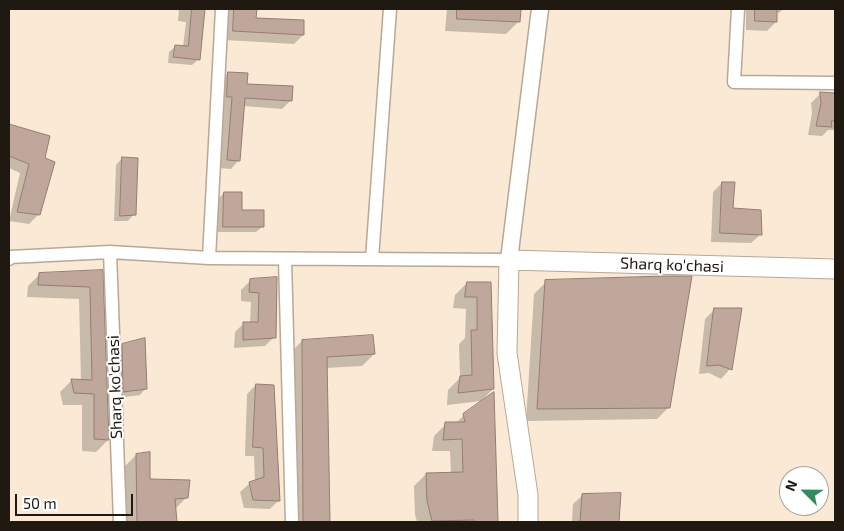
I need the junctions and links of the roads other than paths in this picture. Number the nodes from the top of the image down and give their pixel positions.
1 (222, 9) edge
2 (390, 9) edge
3 (540, 9) edge
4 (738, 9) edge
5 (835, 83) edge
6 (110, 252) junction
7 (209, 258) junction
8 (285, 258) junction
9 (9, 259) edge
10 (372, 259) junction
11 (509, 260) junction
12 (835, 269) edge
13 (120, 522) edge
14 (292, 522) edge
15 (528, 522) edge

1 - 7 street
2 - 10 street
3 - 11 street
4 - 5 street
6 - 7 street, Sharq ko'chasi
6 - 9 street, Sharq ko'chasi
6 - 13 street, Sharq ko'chasi
7 - 8 street, Sharq ko'chasi
8 - 10 street, Sharq ko'chasi
8 - 14 street
10 - 11 street, Sharq ko'chasi
11 - 12 main road, Sharq ko'chasi
11 - 15 main road

